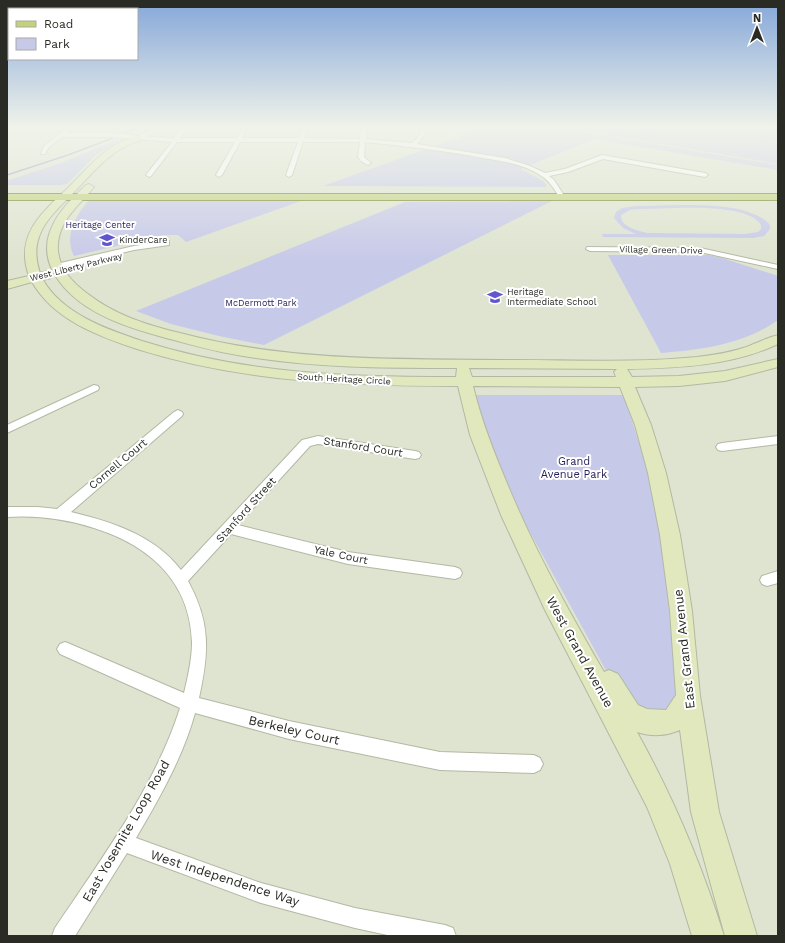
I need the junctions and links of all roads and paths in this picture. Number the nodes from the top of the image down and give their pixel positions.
1 (88, 172) edge
2 (151, 172) edge
3 (221, 172) edge
4 (290, 172) edge
5 (539, 172) edge
6 (557, 172) edge
7 (688, 172) edge
8 (149, 175) dead end
9 (219, 175) dead end
10 (289, 175) dead end
11 (545, 175) junction
12 (705, 175) dead end
13 (95, 180) dead end
14 (7, 190) edge
15 (778, 191) edge
16 (66, 194) junction
17 (83, 194) junction
18 (560, 194) junction
19 (7, 197) edge
20 (778, 197) edge
21 (166, 243) dead end
22 (590, 249) dead end
23 (755, 263) junction
24 (778, 267) edge
25 (56, 270) junction
26 (778, 273) edge
27 (35, 275) junction
28 (7, 279) edge
29 (7, 285) edge
30 (778, 339) edge
31 (778, 363) edge
32 (463, 373) junction
33 (623, 373) junction
34 (94, 388) dead end
35 (178, 414) dead end
36 (7, 429) edge
37 (778, 440) edge
38 (311, 441) joint
39 (722, 447) dead end
40 (415, 455) dead end
41 (7, 512) edge
42 (58, 514) junction
43 (229, 528) junction
44 (455, 573) dead end
45 (181, 579) junction
46 (571, 638) junction
47 (65, 649) dead end
48 (688, 696) junction
49 (191, 704) junction
50 (534, 764) dead end
51 (123, 842) junction
52 (63, 936) edge
53 (445, 936) edge
54 (708, 936) edge
55 (741, 936) edge

1 - 16 street, South Heritage Circle
2 - 8 street
3 - 9 street
4 - 10 street
5 - 11 street
6 - 11 street
7 - 12 street
11 - 18 street
13 - 17 street
14 - 16 main road
15 - 18 main road
16 - 17 main road
16 - 19 main road
16 - 27 street, South Heritage Circle
17 - 18 main road
17 - 25 street
18 - 20 main road
21 - 25 street, West Liberty Parkway
22 - 23 street, Village Green Drive
23 - 24 street, Village Green Drive
23 - 26 street, Village Green Drive
25 - 27 street, West Liberty Parkway
25 - 32 street, South Heritage Circle
27 - 28 street, West Liberty Parkway
27 - 29 street, West Liberty Parkway
27 - 32 street, South Heritage Circle
30 - 33 street, South Heritage Circle
31 - 33 street, South Heritage Circle
32 - 33 street, South Heritage Circle
32 - 46 street, West Grand Avenue
33 - 48 street, East Grand Avenue
34 - 36 street
35 - 42 street, Cornell Court
37 - 39 street
38 - 40 street, Stanford Court
38 - 43 street, Stanford Street
41 - 42 street, East Yosemite Loop Road
42 - 45 street, East Yosemite Loop Road
43 - 44 street, Yale Court
43 - 45 street, Stanford Street
45 - 49 street, East Yosemite Loop Road
46 - 48 street
46 - 54 street, West Grand Avenue
47 - 49 street, Berkeley Court
48 - 55 street, East Grand Avenue
49 - 50 street, Berkeley Court
49 - 51 street, East Yosemite Loop Road
51 - 52 street, East Yosemite Loop Road
51 - 53 street, West Independence Way

